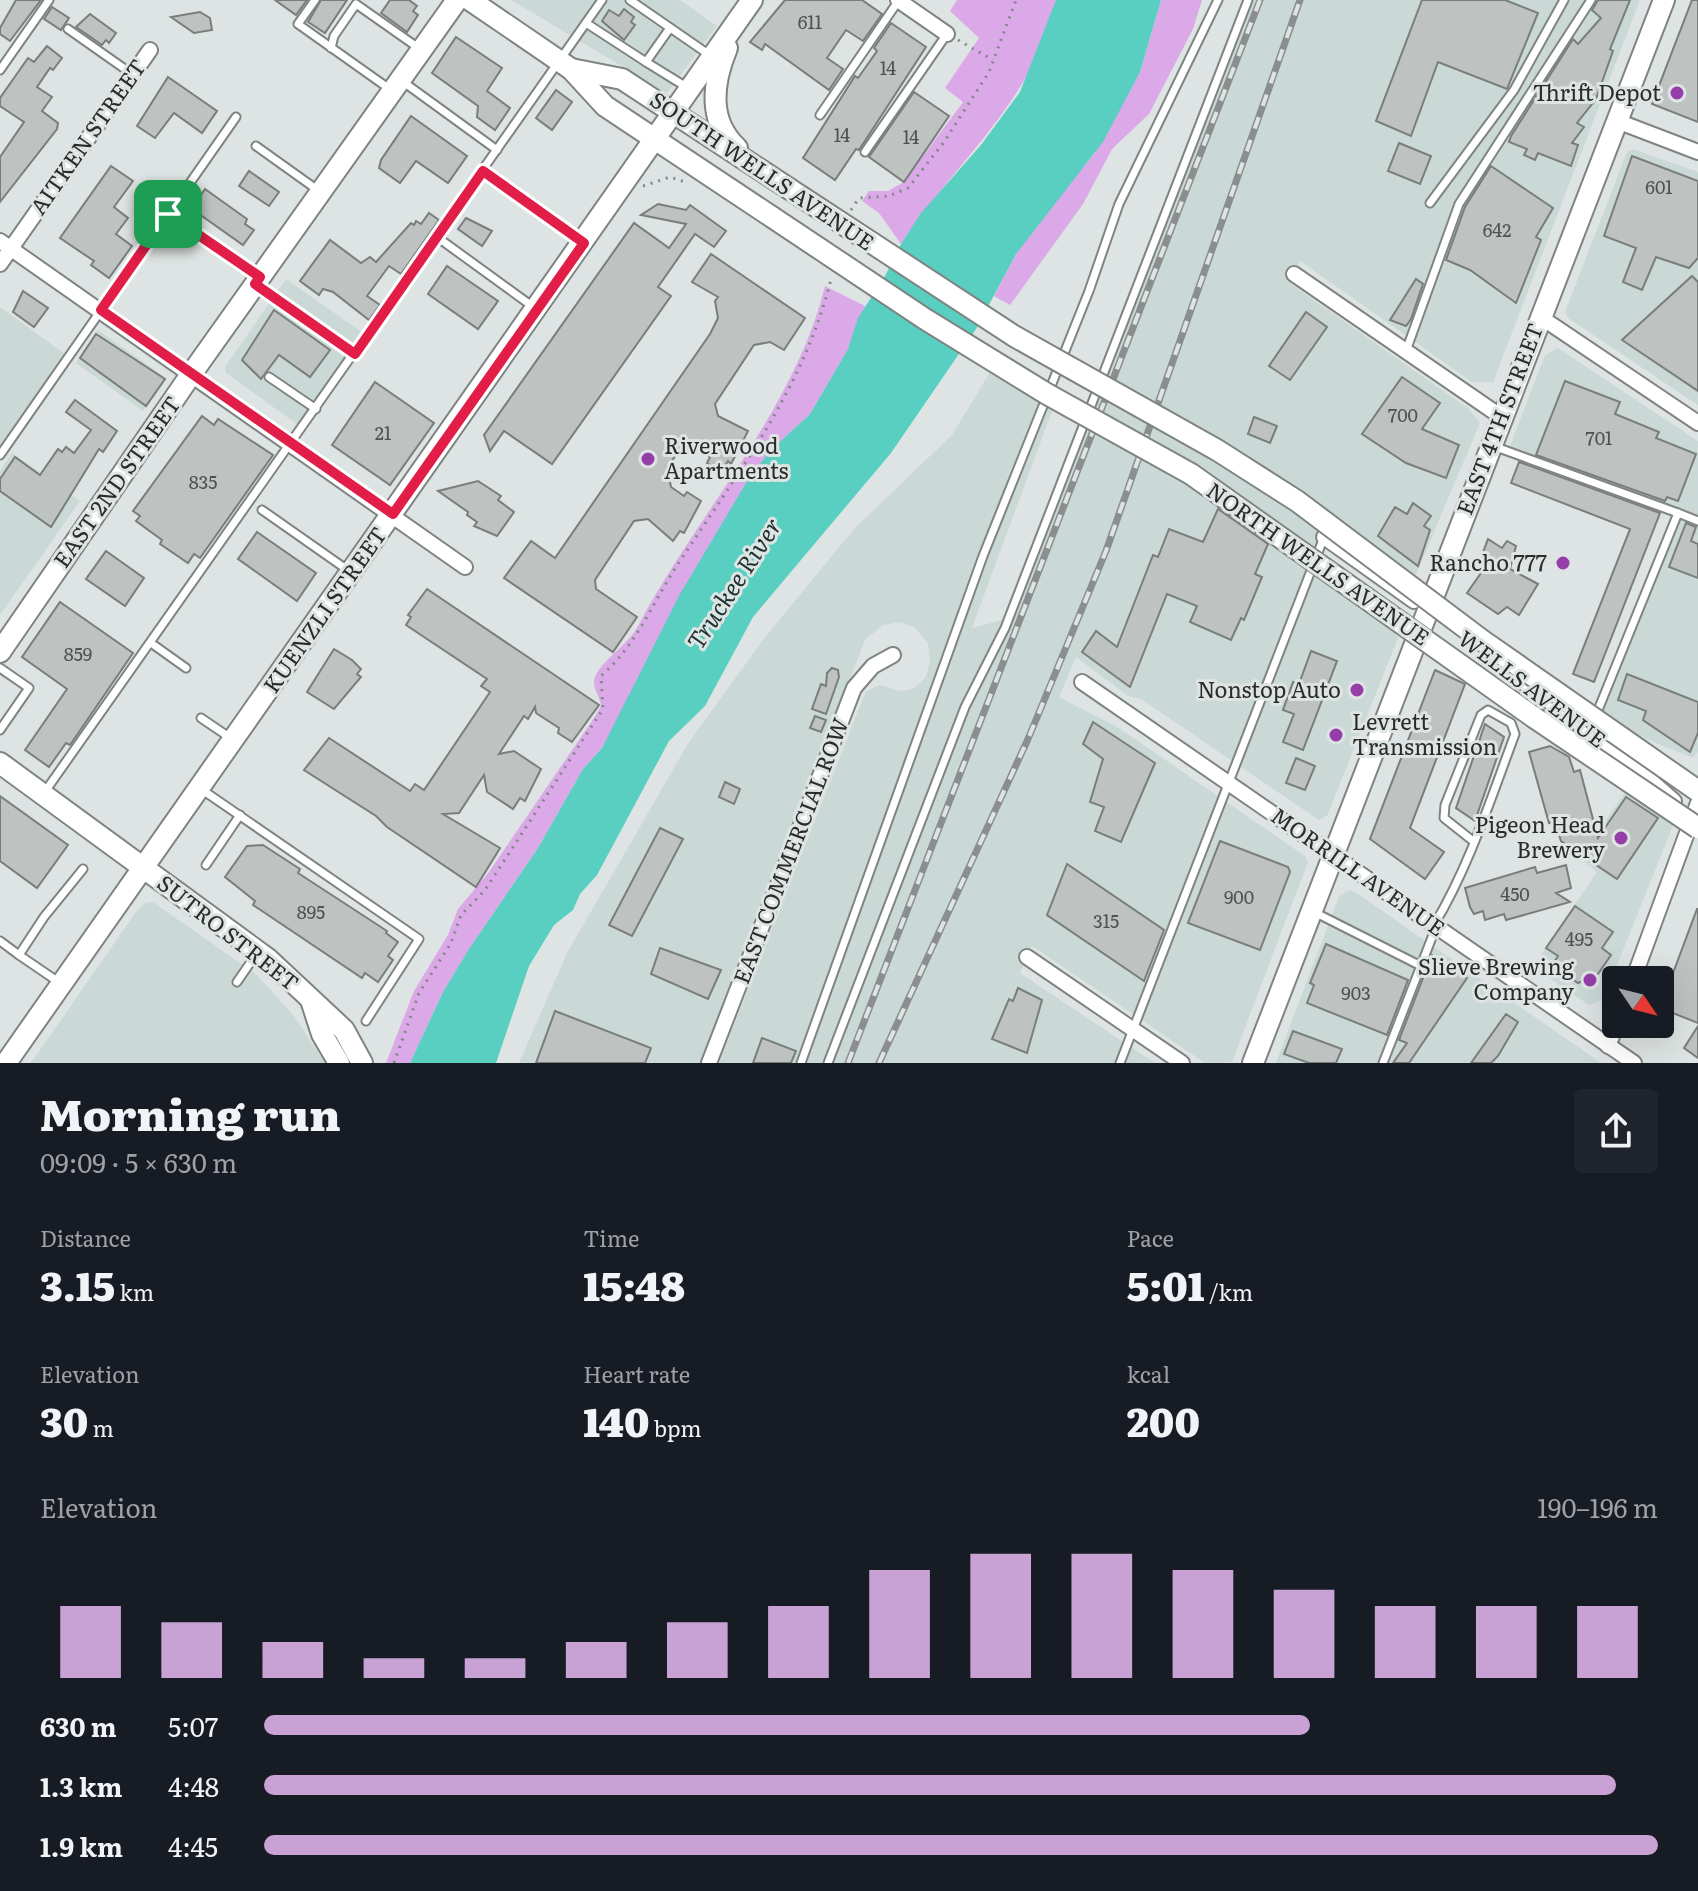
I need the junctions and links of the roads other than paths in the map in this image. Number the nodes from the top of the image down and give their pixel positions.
1 (49, 0) edge
2 (315, 0) edge
3 (457, 0) edge
4 (470, 0) edge
5 (602, 0) edge
6 (630, 0) edge
7 (752, 0) edge
8 (898, 0) edge
9 (1218, 0) edge
10 (1248, 0) edge
11 (1564, 0) edge
12 (1591, 0) edge
13 (1664, 0) edge
14 (358, 2) edge
15 (739, 19) junction
16 (586, 23) junction
17 (670, 28) junction
18 (68, 29) dead end
19 (947, 34) joint
20 (331, 48) junction
21 (0, 50) edge
22 (150, 50) dead end
23 (422, 50) junction
24 (9, 56) junction
25 (713, 58) junction
26 (646, 62) junction
27 (566, 65) junction
28 (0, 70) edge
29 (132, 74) junction
30 (396, 86) junction
31 (691, 90) junction
32 (675, 113) junction
33 (820, 115) dead end
34 (236, 117) dead end
35 (1617, 121) junction
36 (657, 140) junction
37 (256, 146) dead end
38 (497, 150) junction
39 (865, 152) dead end
40 (1698, 152) edge
41 (483, 171) junction
42 (764, 172) junction
43 (321, 192) junction
44 (1430, 203) dead end
45 (168, 214) junction
46 (437, 237) junction
47 (584, 243) junction
48 (5, 244) edge
49 (0, 264) edge
50 (1294, 274) dead end
51 (258, 281) junction
52 (944, 292) joint
53 (537, 309) junction
54 (101, 310) junction
55 (1539, 316) junction
56 (925, 319) joint
57 (1406, 351) junction
58 (355, 354) junction
59 (192, 373) junction
60 (269, 377) dead end
61 (316, 409) junction
62 (1500, 416) junction
63 (1698, 423) edge
64 (292, 443) junction
65 (1490, 445) junction
66 (0, 455) edge
67 (262, 510) dead end
68 (1678, 513) junction
69 (393, 514) junction
70 (1698, 521) edge
71 (1324, 537) joint
72 (465, 567) dead end
73 (351, 573) junction
74 (1427, 610) junction
75 (151, 643) junction
76 (0, 652) edge
77 (893, 655) dead end
78 (0, 668) edge
79 (186, 668) dead end
80 (1082, 682) dead end
81 (201, 718) dead end
82 (0, 730) edge
83 (1590, 732) junction
84 (233, 740) junction
85 (1624, 757) junction
86 (0, 763) edge
87 (1229, 782) junction
88 (199, 788) junction
89 (1698, 788) edge
90 (43, 795) junction
91 (240, 815) junction
92 (1696, 816) edge
93 (1473, 841) junction
94 (1334, 853) junction
95 (206, 865) dead end
96 (144, 867) junction
97 (83, 869) dead end
98 (1312, 911) junction
99 (1435, 926) junction
100 (0, 941) edge
101 (258, 951) junction
102 (19, 955) junction
103 (1027, 957) dead end
104 (1421, 966) junction
105 (1638, 966) edge
106 (237, 982) dead end
107 (62, 984) junction
108 (311, 1000) junction
109 (366, 1021) dead end
110 (1133, 1030) junction
111 (1611, 1038) edge
112 (1608, 1046) junction
113 (6, 1063) edge
114 (339, 1063) edge
115 (362, 1063) edge
116 (709, 1063) edge
117 (801, 1063) edge
118 (828, 1063) edge
119 (1120, 1063) edge
120 (1182, 1063) edge
121 (1253, 1063) edge
122 (1383, 1063) edge
123 (1634, 1063) edge

1 - 24 lane
2 - 20 lane
3 - 23 main road, EAST 2ND STREET
4 - 27 main road, SOUTH WELLS AVENUE
5 - 16 lane
6 - 17 lane
7 - 15 main road, KUENZLI STREET
8 - 19 street
8 - 33 lane
9 - 117 lane
10 - 118 lane
11 - 44 lane
12 - 57 lane
13 - 35 main road, EAST 4TH STREET
14 - 20 lane
14 - 23 lane
15 - 25 main road, KUENZLI STREET
15 - 42 main road
16 - 26 lane
16 - 27 lane
17 - 25 lane
17 - 26 lane
18 - 29 lane
19 - 39 lane
20 - 30 lane
21 - 24 lane
22 - 29 street, AITKEN STREET
23 - 30 main road, EAST 2ND STREET
24 - 28 lane
25 - 31 main road, KUENZLI STREET
26 - 31 lane
27 - 32 main road, SOUTH WELLS AVENUE
27 - 36 main road, SOUTH WELLS AVENUE
27 - 38 lane
29 - 48 street, AITKEN STREET
30 - 38 lane
30 - 43 main road, EAST 2ND STREET
31 - 32 main road, KUENZLI STREET
32 - 36 main road, KUENZLI STREET
32 - 42 main road, SOUTH WELLS AVENUE
34 - 45 lane
35 - 40 street
35 - 55 main road, EAST 4TH STREET
36 - 47 main road, KUENZLI STREET
36 - 56 main road, SOUTH WELLS AVENUE, bridge
37 - 43 lane
38 - 41 lane
41 - 46 lane
41 - 47 lane
42 - 52 main road, SOUTH WELLS AVENUE, bridge
43 - 51 main road, EAST 2ND STREET
45 - 51 lane
45 - 54 lane
46 - 53 lane
46 - 58 lane
47 - 53 main road, KUENZLI STREET
48 - 49 street, AITKEN STREET
48 - 54 street
50 - 57 street
51 - 58 lane
51 - 59 main road, EAST 2ND STREET
52 - 89 main road, NORTH WELLS AVENUE, bridge
53 - 69 main road, KUENZLI STREET
54 - 59 street
54 - 66 lane
55 - 62 main road, EAST 4TH STREET
55 - 63 street
56 - 92 main road, NORTH WELLS AVENUE, bridge
57 - 62 street
58 - 61 lane
59 - 64 street
59 - 76 main road, EAST 2ND STREET
60 - 61 lane
61 - 64 lane
62 - 65 main road, EAST 4TH STREET
64 - 69 street
64 - 75 lane
65 - 68 lane
65 - 74 main road, EAST 4TH STREET
67 - 73 lane
68 - 70 lane
68 - 83 lane
69 - 72 street
69 - 73 main road, KUENZLI STREET
71 - 74 street, WELLS AVENUE
71 - 87 lane
73 - 84 main road, KUENZLI STREET
74 - 83 street, WELLS AVENUE
74 - 94 main road, EAST 4TH STREET
75 - 79 lane
75 - 90 lane
77 - 116 street, EAST COMMERCIAL ROW
78 - 82 lane
80 - 87 street, MORRILL AVENUE
81 - 84 lane
83 - 85 street, WELLS AVENUE
84 - 88 main road, KUENZLI STREET
85 - 89 street, WELLS AVENUE
85 - 92 street, WELLS AVENUE
86 - 90 main road, SUTRO STREET
87 - 94 street, MORRILL AVENUE
87 - 110 lane
88 - 91 lane
88 - 96 main road, KUENZLI STREET
90 - 96 main road, SUTRO STREET
91 - 95 lane
91 - 109 lane
92 - 105 street
93 - 93 lane
93 - 99 lane
94 - 98 main road, EAST 4TH STREET
94 - 99 street, MORRILL AVENUE
96 - 101 main road, SUTRO STREET
96 - 107 main road, KUENZLI STREET
97 - 102 lane
98 - 104 lane
98 - 121 main road, EAST 4TH STREET
99 - 104 lane
99 - 112 street, MORRILL AVENUE
100 - 102 lane
101 - 106 lane
101 - 108 main road, SUTRO STREET
102 - 107 lane
103 - 110 street
104 - 122 lane
107 - 113 main road, KUENZLI STREET
108 - 114 main road, SUTRO STREET
108 - 115 main road, SUTRO STREET
110 - 119 lane
110 - 120 street
111 - 112 street
112 - 123 street, MORRILL AVENUE

